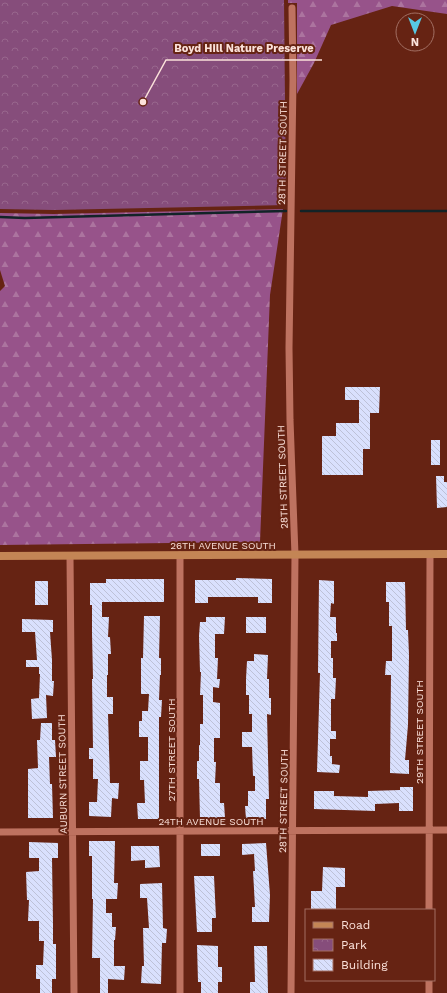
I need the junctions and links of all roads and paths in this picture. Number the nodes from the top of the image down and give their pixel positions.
1 (292, 8) dead end
2 (430, 554) junction
3 (447, 554) edge
4 (180, 555) junction
5 (295, 555) junction
6 (0, 556) edge
7 (70, 556) junction
8 (429, 830) junction
9 (447, 830) edge
10 (181, 831) junction
11 (292, 831) junction
12 (0, 832) edge
13 (73, 832) junction
14 (429, 909) edge
15 (429, 981) edge
16 (74, 993) edge
17 (180, 993) edge
18 (291, 993) edge
19 (429, 993) edge

1 - 5 street, 28TH STREET SOUTH
2 - 3 street, 26TH AVENUE SOUTH
2 - 5 street, 26TH AVENUE SOUTH
2 - 8 street, 29TH STREET SOUTH
4 - 5 street, 26TH AVENUE SOUTH
4 - 7 street, 26TH AVENUE SOUTH
4 - 10 street, 27TH STREET SOUTH
5 - 11 street, 28TH STREET SOUTH
6 - 7 street, 26TH AVENUE SOUTH
7 - 13 street, AUBURN STREET SOUTH
8 - 9 street, 24TH AVENUE SOUTH
8 - 11 street, 24TH AVENUE SOUTH
8 - 14 street, 29TH STREET SOUTH
10 - 11 street, 24TH AVENUE SOUTH
10 - 13 street, 24TH AVENUE SOUTH
10 - 17 street, 27TH STREET SOUTH
11 - 18 street, 28TH STREET SOUTH
12 - 13 street, 24TH AVENUE SOUTH
13 - 16 street, AUBURN STREET SOUTH
15 - 19 street

